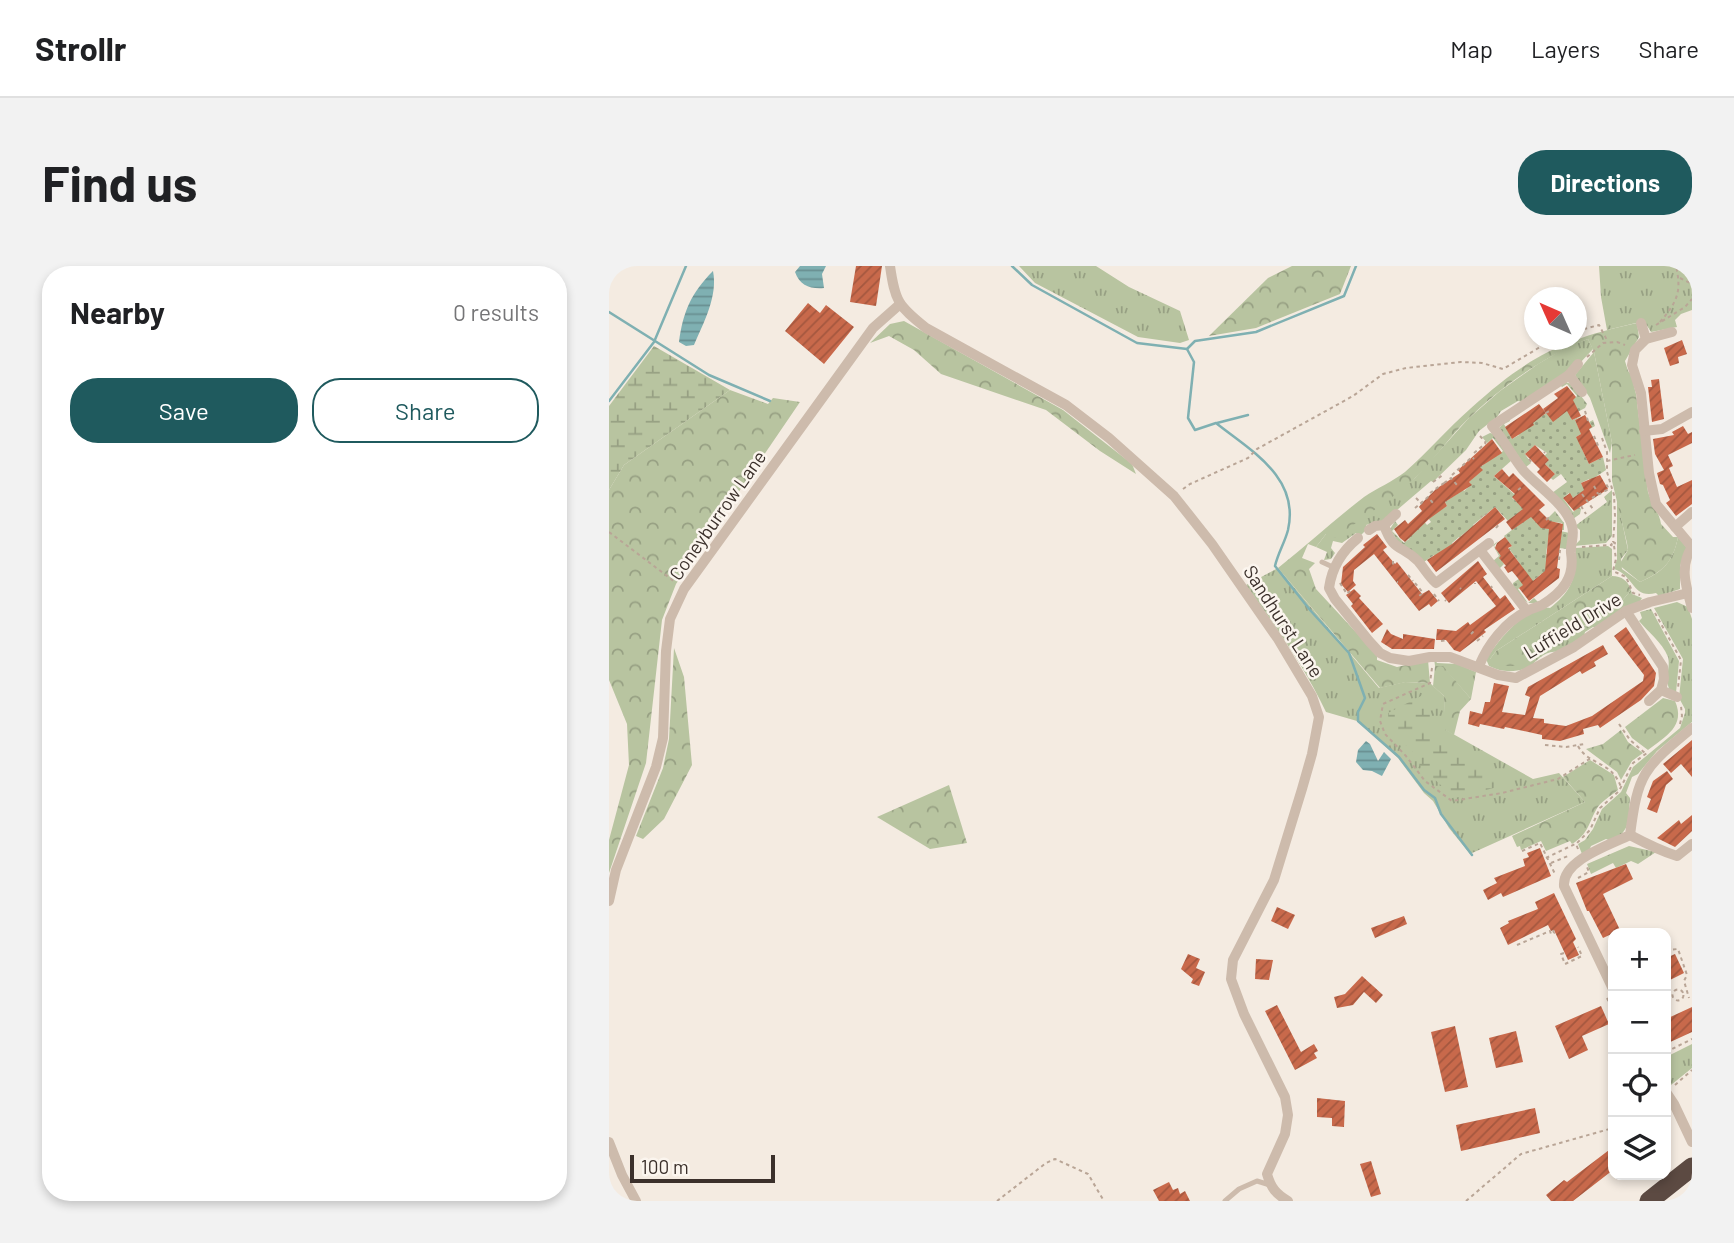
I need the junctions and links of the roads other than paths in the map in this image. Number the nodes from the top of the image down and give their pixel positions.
1 (890, 266) edge
2 (899, 304) junction
3 (1641, 323) dead end
4 (1672, 332) dead end
5 (1646, 337) junction
6 (1578, 364) road end
7 (1569, 375) junction
8 (1582, 392) dead end
9 (1692, 412) edge
10 (1492, 426) junction
11 (1644, 432) junction
12 (1483, 439) road end
13 (1692, 512) edge
14 (1396, 514) dead end
15 (1384, 525) junction
16 (1675, 527) junction
17 (1369, 530) dead end
18 (1358, 538) dead end
19 (1692, 547) edge
20 (1322, 562) dead end
21 (1335, 568) junction
22 (1691, 602) edge
23 (1527, 611) junction
24 (1626, 611) junction
25 (1479, 666) junction
26 (1661, 691) junction
27 (1677, 696) dead end
28 (1649, 701) dead end
29 (1692, 728) edge
30 (1630, 835) junction
31 (1692, 844) edge
32 (609, 901) edge
33 (1608, 978) edge
34 (1671, 1102) edge
35 (609, 1142) edge
36 (1692, 1142) edge
37 (1692, 1167) edge
38 (1264, 1180) junction
39 (636, 1201) edge
40 (1225, 1201) edge
41 (1288, 1201) edge
42 (1649, 1201) edge

1 - 2 street
2 - 32 street, Coneyburrow Lane
2 - 38 street, Sandhurst Lane
3 - 5 street
4 - 5 street
5 - 11 street
6 - 7 street
7 - 8 street
7 - 10 street
9 - 11 street
10 - 12 street
10 - 23 street
11 - 16 street
13 - 16 street
14 - 15 street
15 - 17 street
15 - 23 street
16 - 19 street
18 - 21 street, Luffield Drive
19 - 22 street
20 - 21 lane
21 - 25 street, Luffield Drive
22 - 24 street, Luffield Drive
23 - 25 street
24 - 25 street, Luffield Drive
24 - 26 street
26 - 27 street
26 - 28 street
29 - 30 street
30 - 31 street
30 - 33 street
34 - 36 street
35 - 39 street
37 - 42 highway
38 - 40 lane
38 - 41 street

